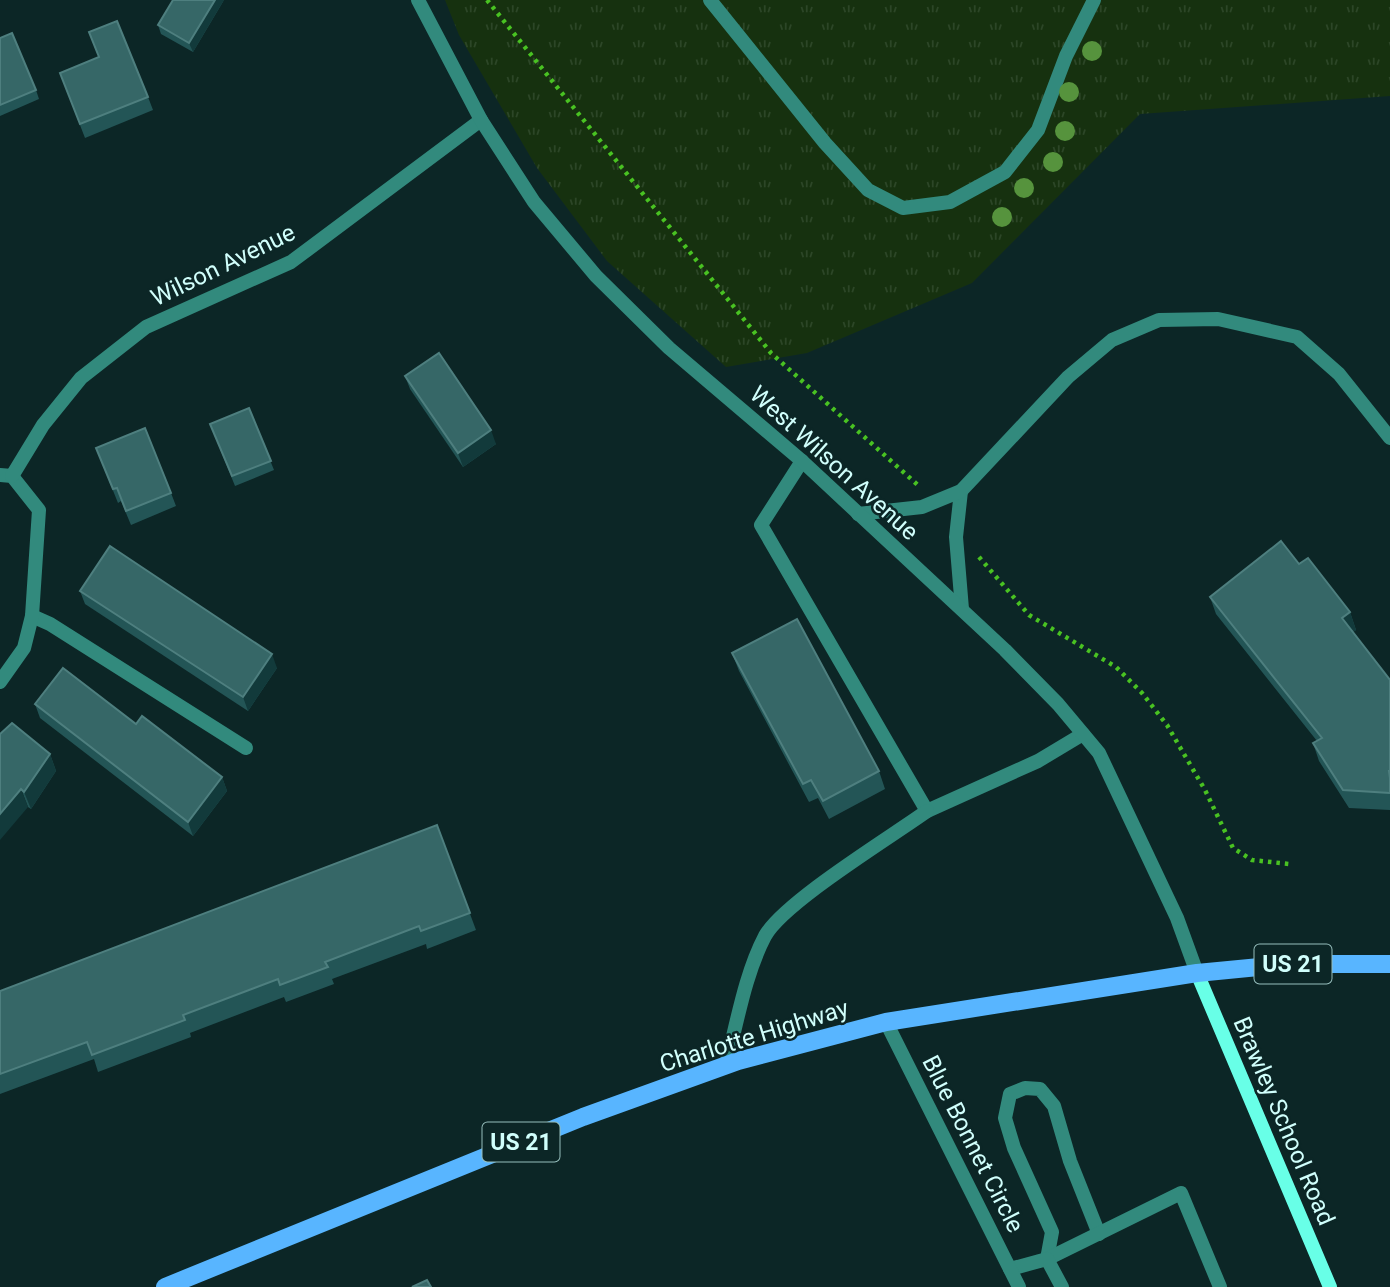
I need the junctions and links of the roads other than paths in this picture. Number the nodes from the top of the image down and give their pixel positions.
1 (418, 0) edge
2 (710, 0) edge
3 (1094, 0) edge
4 (481, 120) junction
5 (1390, 438) edge
6 (802, 461) junction
7 (6, 475) edge
8 (961, 491) junction
9 (858, 514) junction
10 (962, 610) junction
11 (32, 617) junction
12 (0, 681) edge
13 (1083, 734) junction
14 (246, 748) dead end
15 (927, 811) junction
16 (1390, 964) edge
17 (1197, 973) junction
18 (886, 1022) junction
19 (726, 1065) junction
20 (1099, 1234) junction
21 (1047, 1259) junction
22 (1010, 1269) junction
23 (165, 1287) edge
24 (1018, 1287) edge
25 (1062, 1287) edge
26 (1220, 1287) edge
27 (1330, 1287) edge

1 - 4 street, West Wilson Avenue
2 - 3 street
4 - 6 street, West Wilson Avenue
4 - 7 street, Wilson Avenue
5 - 8 street
6 - 9 street, West Wilson Avenue
6 - 15 street
7 - 11 street, Wilson Avenue
8 - 9 street
8 - 10 street
9 - 10 street, West Wilson Avenue
10 - 13 street, West Wilson Avenue
11 - 12 street, Wilson Avenue
11 - 14 street
13 - 15 street
13 - 17 street, West Wilson Avenue
15 - 19 street
16 - 17 main road, Charlotte Highway / US 21
17 - 18 main road, Charlotte Highway / US 21
17 - 27 main road, Brawley School Road
18 - 19 main road, Charlotte Highway / US 21
18 - 22 street, Blue Bonnet Circle
19 - 23 main road, Charlotte Highway / US 21
20 - 21 street
20 - 21 street
20 - 26 street
21 - 22 street
21 - 25 street
22 - 24 street, Blue Bonnet Circle

